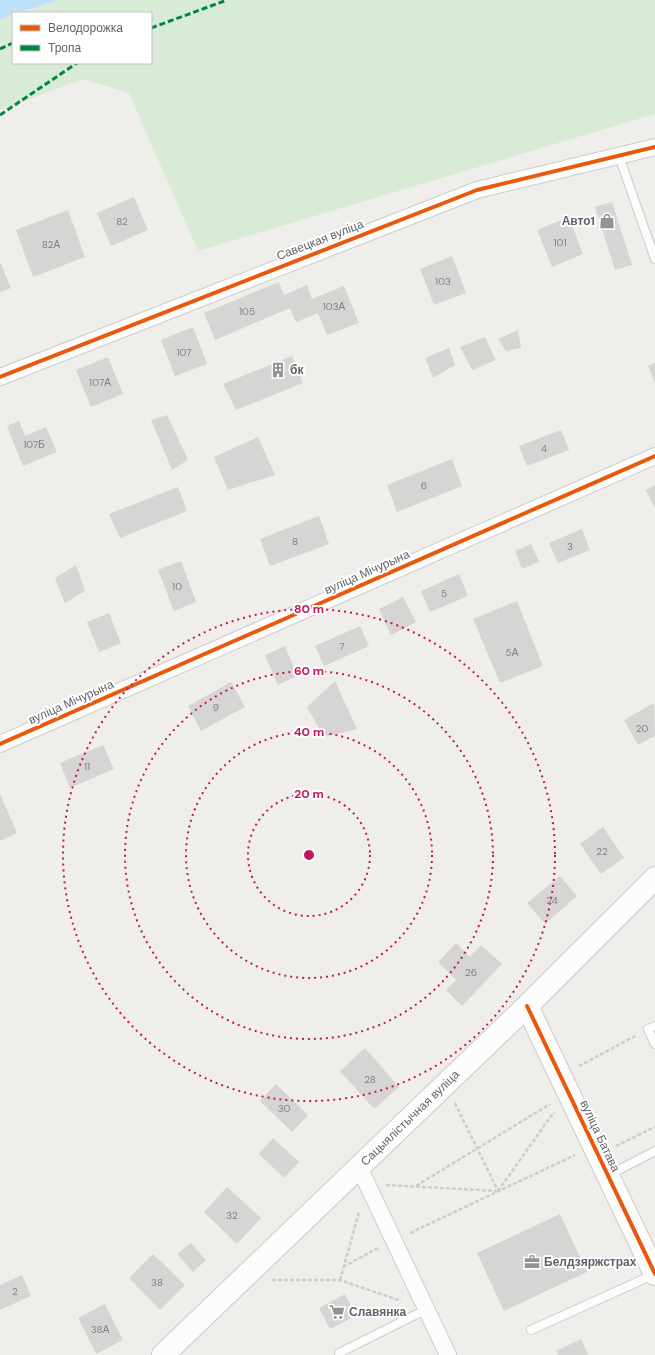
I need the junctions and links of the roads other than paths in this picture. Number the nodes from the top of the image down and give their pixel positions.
1 (655, 147) edge
2 (619, 156) junction
3 (655, 259) edge
4 (0, 377) edge
5 (655, 456) edge
6 (0, 744) edge
7 (655, 878) edge
8 (527, 1006) junction
9 (651, 1028) edge
10 (655, 1044) edge
11 (655, 1152) edge
12 (363, 1175) junction
13 (608, 1176) junction
14 (655, 1274) edge
15 (427, 1309) junction
16 (531, 1330) dead end
17 (339, 1353) dead end
18 (163, 1355) edge
19 (448, 1355) edge

1 - 2 street, Савецкая вуліца
2 - 3 lane
2 - 4 street, Савецкая вуліца
5 - 6 street, вуліца Мічурына
7 - 8 main road, Сацыялістычная вуліца
8 - 12 main road, Сацыялістычная вуліца
8 - 13 main road, вуліца Батава
9 - 10 lane
11 - 13 lane
12 - 15 street
12 - 18 main road, Сацыялістычная вуліца
13 - 14 main road, вуліца Батава
14 - 16 lane
15 - 17 lane
15 - 19 street

